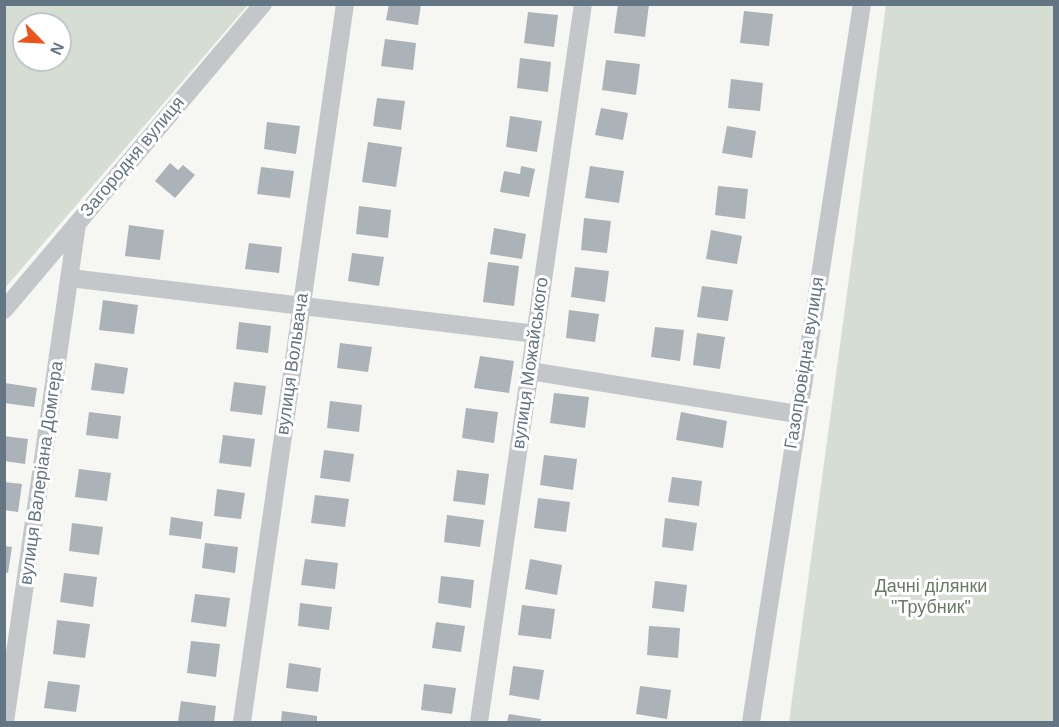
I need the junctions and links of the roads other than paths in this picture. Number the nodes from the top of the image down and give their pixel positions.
1 (263, 4) edge
2 (345, 4) edge
3 (583, 4) edge
4 (862, 4) edge
5 (77, 224) junction
6 (70, 278) junction
7 (302, 307) junction
8 (4, 310) edge
9 (536, 334) junction
10 (530, 371) junction
11 (797, 414) junction
12 (5, 723) edge
13 (242, 723) edge
14 (479, 723) edge
15 (751, 723) edge

1 - 5 street, Загородня вулиця
2 - 7 street, вулиця Вольвача
3 - 9 street, вулиця Можайського
4 - 11 street, Газопровідна вулиця
5 - 6 street, вулиця Валеріана Домгера
5 - 8 street, Загородня вулиця
6 - 7 street
6 - 12 street, вулиця Валеріана Домгера
7 - 9 street
7 - 13 street, вулиця Вольвача
9 - 10 street, вулиця Можайського
10 - 11 street
10 - 14 street, вулиця Можайського
11 - 15 street, Газопровідна вулиця

